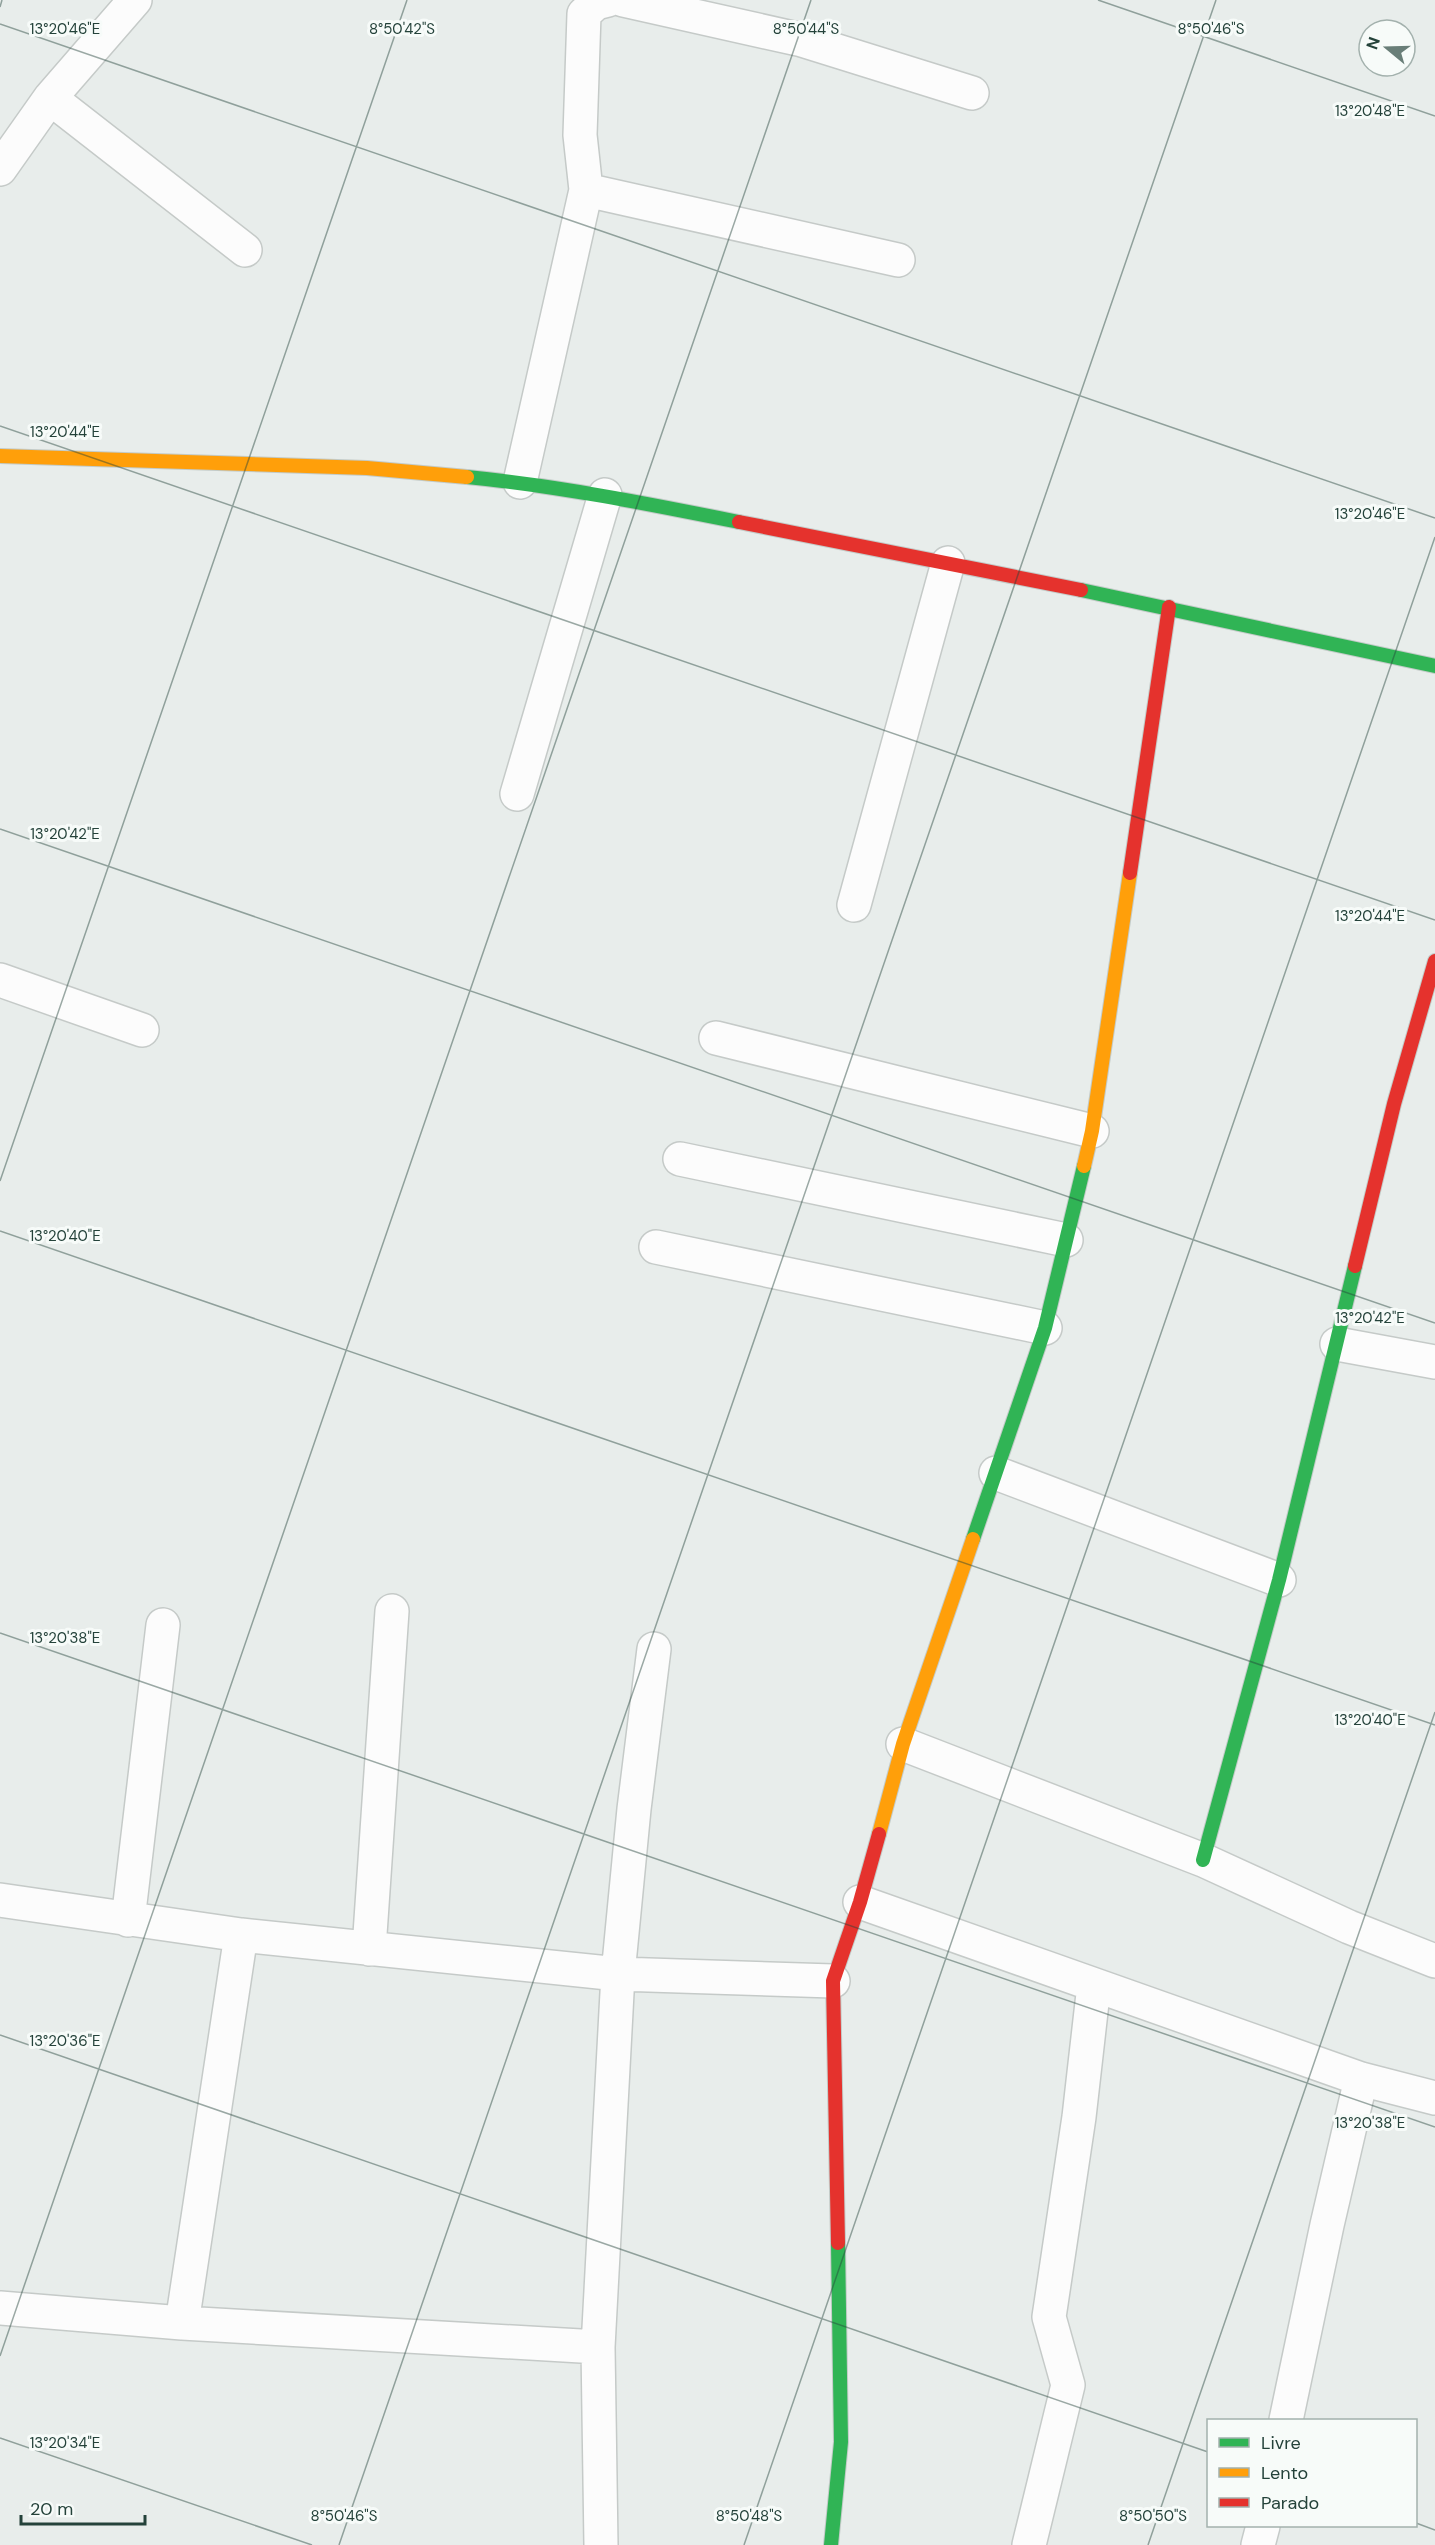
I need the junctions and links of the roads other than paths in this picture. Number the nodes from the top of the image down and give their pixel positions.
1 (135, 0) edge
2 (608, 0) edge
3 (622, 0) edge
4 (972, 93) dead end
5 (50, 98) junction
6 (0, 169) edge
7 (586, 190) junction
8 (245, 250) dead end
9 (898, 260) dead end
10 (0, 456) edge
11 (520, 482) junction
12 (605, 495) junction
13 (948, 564) junction
14 (1169, 607) junction
15 (1435, 666) edge
16 (517, 794) dead end
17 (854, 905) dead end
18 (1435, 961) edge
19 (0, 980) edge
20 (142, 1030) dead end
21 (716, 1038) dead end
22 (1092, 1131) junction
23 (680, 1159) dead end
24 (1066, 1240) junction
25 (656, 1247) dead end
26 (1045, 1328) junction
27 (1337, 1344) junction
28 (1435, 1362) edge
29 (996, 1473) junction
30 (1279, 1580) junction
31 (392, 1611) dead end
32 (163, 1625) dead end
33 (654, 1649) dead end
34 (903, 1744) junction
35 (1203, 1860) junction
36 (0, 1900) edge
37 (860, 1902) junction
38 (128, 1920) junction
39 (241, 1935) junction
40 (369, 1949) junction
41 (1435, 1961) edge
42 (618, 1974) junction
43 (833, 1981) junction
44 (1094, 1985) junction
45 (1361, 2079) junction
46 (1435, 2098) edge
47 (0, 2308) edge
48 (182, 2323) junction
49 (598, 2347) junction
50 (1286, 2419) edge
51 (1263, 2527) edge
52 (601, 2545) edge
53 (831, 2545) edge
54 (1029, 2545) edge
55 (1258, 2545) edge

1 - 5 street
2 - 7 street
3 - 4 street
5 - 6 street
5 - 8 street
7 - 9 street
7 - 11 street
10 - 11 street
11 - 12 street
12 - 13 street
12 - 16 street
13 - 14 street
13 - 17 street
14 - 15 street
14 - 22 street
18 - 27 street
19 - 20 street
21 - 22 street
22 - 24 street
23 - 24 street
24 - 26 street
25 - 26 street
26 - 29 street
27 - 28 street
27 - 30 street
29 - 30 street
29 - 34 street
30 - 35 street
31 - 40 street
32 - 38 street
33 - 42 street
34 - 35 street
34 - 37 street
35 - 41 street
36 - 38 street
37 - 43 street
37 - 44 street
38 - 39 street
39 - 40 street
39 - 48 street
40 - 42 street
42 - 43 street
42 - 49 street
43 - 53 street
44 - 45 street
44 - 54 street
45 - 46 street
45 - 50 street
47 - 48 street
48 - 49 street
49 - 52 street
51 - 55 street

